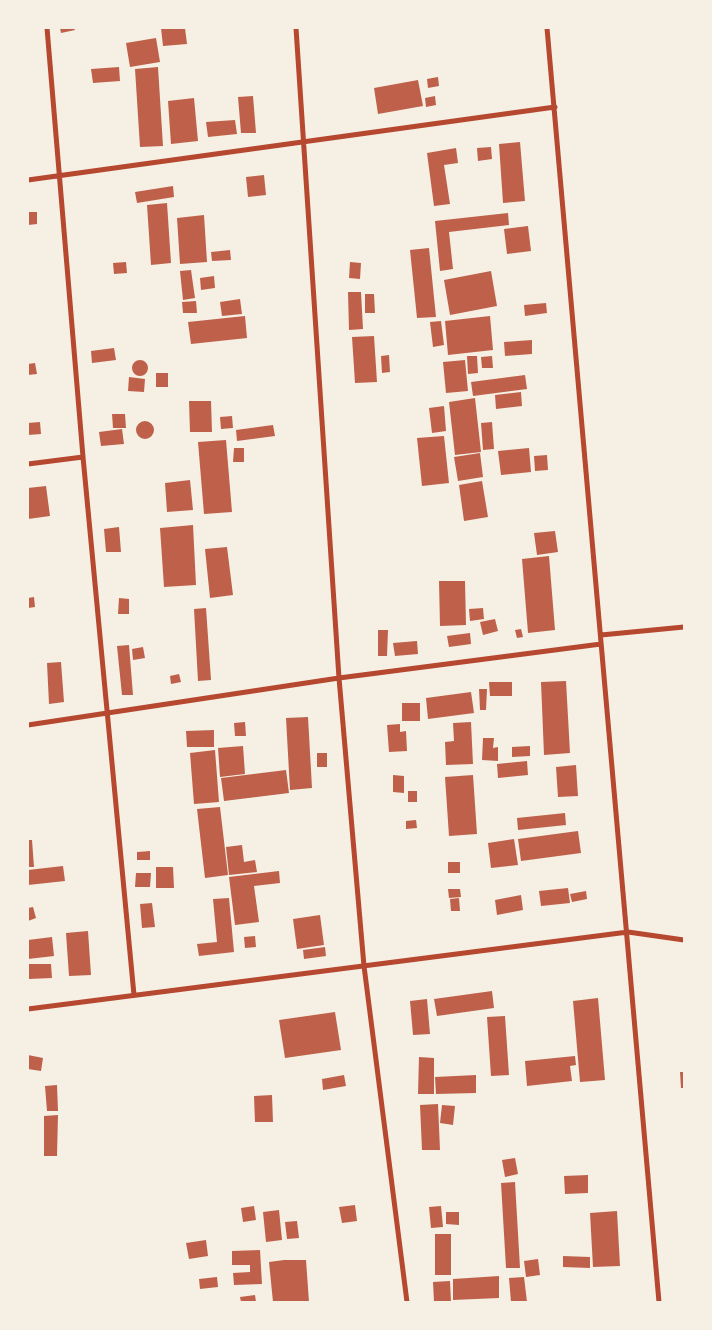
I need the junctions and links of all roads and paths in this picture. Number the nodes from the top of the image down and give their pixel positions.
1 (47, 28) edge
2 (296, 28) edge
3 (548, 28) edge
4 (555, 107) junction
5 (303, 142) junction
6 (60, 175) junction
7 (28, 180) edge
8 (83, 457) junction
9 (28, 464) edge
10 (684, 627) edge
11 (601, 635) junction
12 (601, 644) junction
13 (339, 678) junction
14 (109, 714) junction
15 (28, 725) edge
16 (628, 932) junction
17 (684, 940) edge
18 (364, 966) junction
19 (134, 995) junction
20 (28, 1009) edge
21 (406, 1302) edge
22 (659, 1302) edge

1 - 6 street
2 - 5 street
3 - 4 street
4 - 5 street
4 - 11 street
5 - 6 street
5 - 13 street
6 - 7 street
6 - 8 street
8 - 9 street
8 - 14 street
10 - 11 street
11 - 12 street
12 - 13 street
12 - 16 street
13 - 14 street
13 - 18 street
14 - 15 street
14 - 19 street
16 - 17 street
16 - 18 street
16 - 22 street
18 - 19 street
18 - 21 street
19 - 20 street

